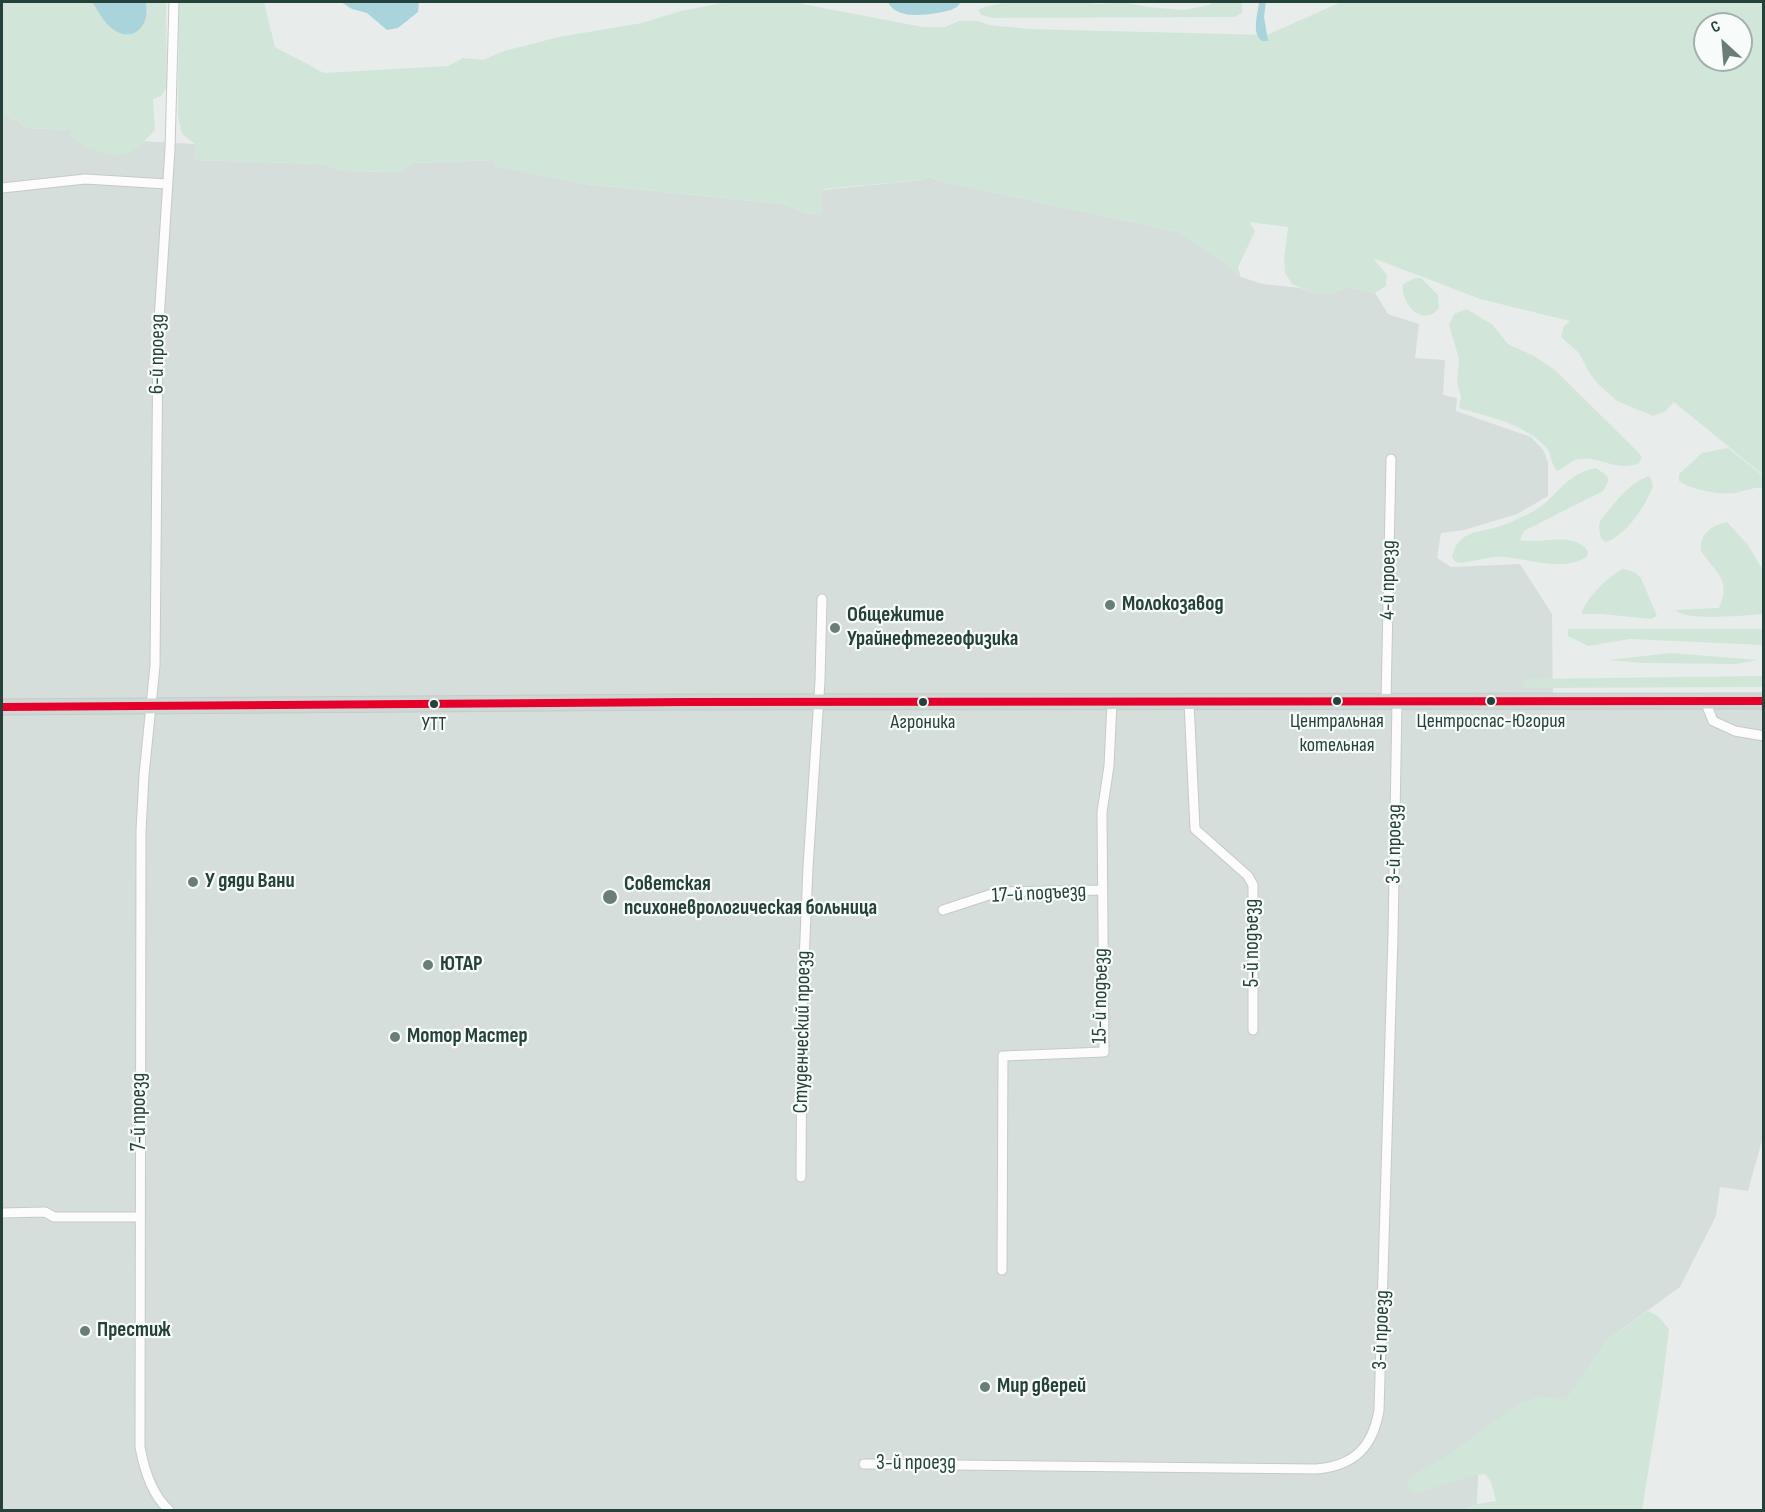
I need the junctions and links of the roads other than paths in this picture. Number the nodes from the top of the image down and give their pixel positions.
1 (174, 2) edge
2 (167, 184) junction
3 (2, 188) edge
4 (1391, 459) dead end
5 (822, 599) dead end
6 (1391, 701) junction
7 (1705, 701) junction
8 (1764, 701) edge
9 (818, 702) junction
10 (1112, 702) junction
11 (1189, 702) junction
12 (152, 706) junction
13 (2, 707) edge
14 (1764, 736) edge
15 (1102, 890) junction
16 (943, 910) dead end
17 (1253, 1030) dead end
18 (801, 1177) dead end
19 (2, 1213) edge
20 (140, 1217) junction
21 (1002, 1270) dead end
22 (864, 1464) dead end
23 (166, 1509) edge

1 - 2 street, 6-й проезд
2 - 3 street
2 - 12 street, 6-й проезд
4 - 6 street, 4-й проезд
5 - 9 street, Студенческий проезд
6 - 7 main road
6 - 11 main road
6 - 22 street, 3-й проезд
7 - 8 main road
7 - 14 street
9 - 10 main road
9 - 12 main road
9 - 18 street, Студенческий проезд
10 - 11 main road
10 - 15 street, 15-й подъезд
11 - 17 street, 5-й подъезд
12 - 13 main road
12 - 20 street, 7-й проезд
15 - 16 street, 17-й подъезд
15 - 21 street, 15-й подъезд
19 - 20 street
20 - 23 street, 7-й проезд

